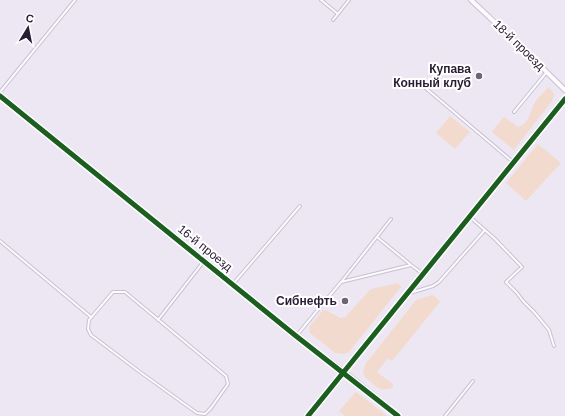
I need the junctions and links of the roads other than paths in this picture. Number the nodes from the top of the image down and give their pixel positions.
1 (75, 0) edge
2 (321, 0) edge
3 (349, 0) edge
4 (472, 0) edge
5 (338, 14) junction
6 (333, 20) dead end
7 (547, 72) junction
8 (422, 86) dead end
9 (565, 90) edge
10 (0, 92) edge
11 (0, 96) edge
12 (565, 99) edge
13 (514, 112) dead end
14 (514, 163) junction
15 (300, 206) dead end
16 (470, 217) junction
17 (391, 219) dead end
18 (485, 230) junction
19 (377, 237) junction
20 (0, 241) edge
21 (204, 260) junction
22 (411, 265) junction
23 (423, 274) junction
24 (341, 282) junction
25 (233, 284) junction
26 (407, 294) junction
27 (91, 317) junction
28 (158, 320) junction
29 (296, 336) junction
30 (554, 346) dead end
31 (344, 372) junction
32 (473, 381) dead end
33 (308, 416) edge
34 (398, 416) edge
35 (445, 416) edge

1 - 10 lane
2 - 5 lane
3 - 5 lane
4 - 7 street, 18-й проезд
5 - 6 lane
7 - 9 street, 18-й проезд
7 - 13 lane
8 - 14 lane
11 - 21 street, 16-й проезд
12 - 14 street
14 - 16 street
15 - 25 lane
16 - 18 lane
16 - 23 street
17 - 19 lane
18 - 26 lane
18 - 30 lane
19 - 22 lane
19 - 24 lane
20 - 27 lane
21 - 25 street, 16-й проезд
21 - 28 lane
22 - 23 lane
22 - 24 lane
23 - 26 street
24 - 29 lane
25 - 29 street, 16-й проезд
26 - 31 street
27 - 28 lane
27 - 28 lane
29 - 31 street, 16-й проезд
31 - 33 street
31 - 34 street, 16-й проезд
32 - 35 lane

